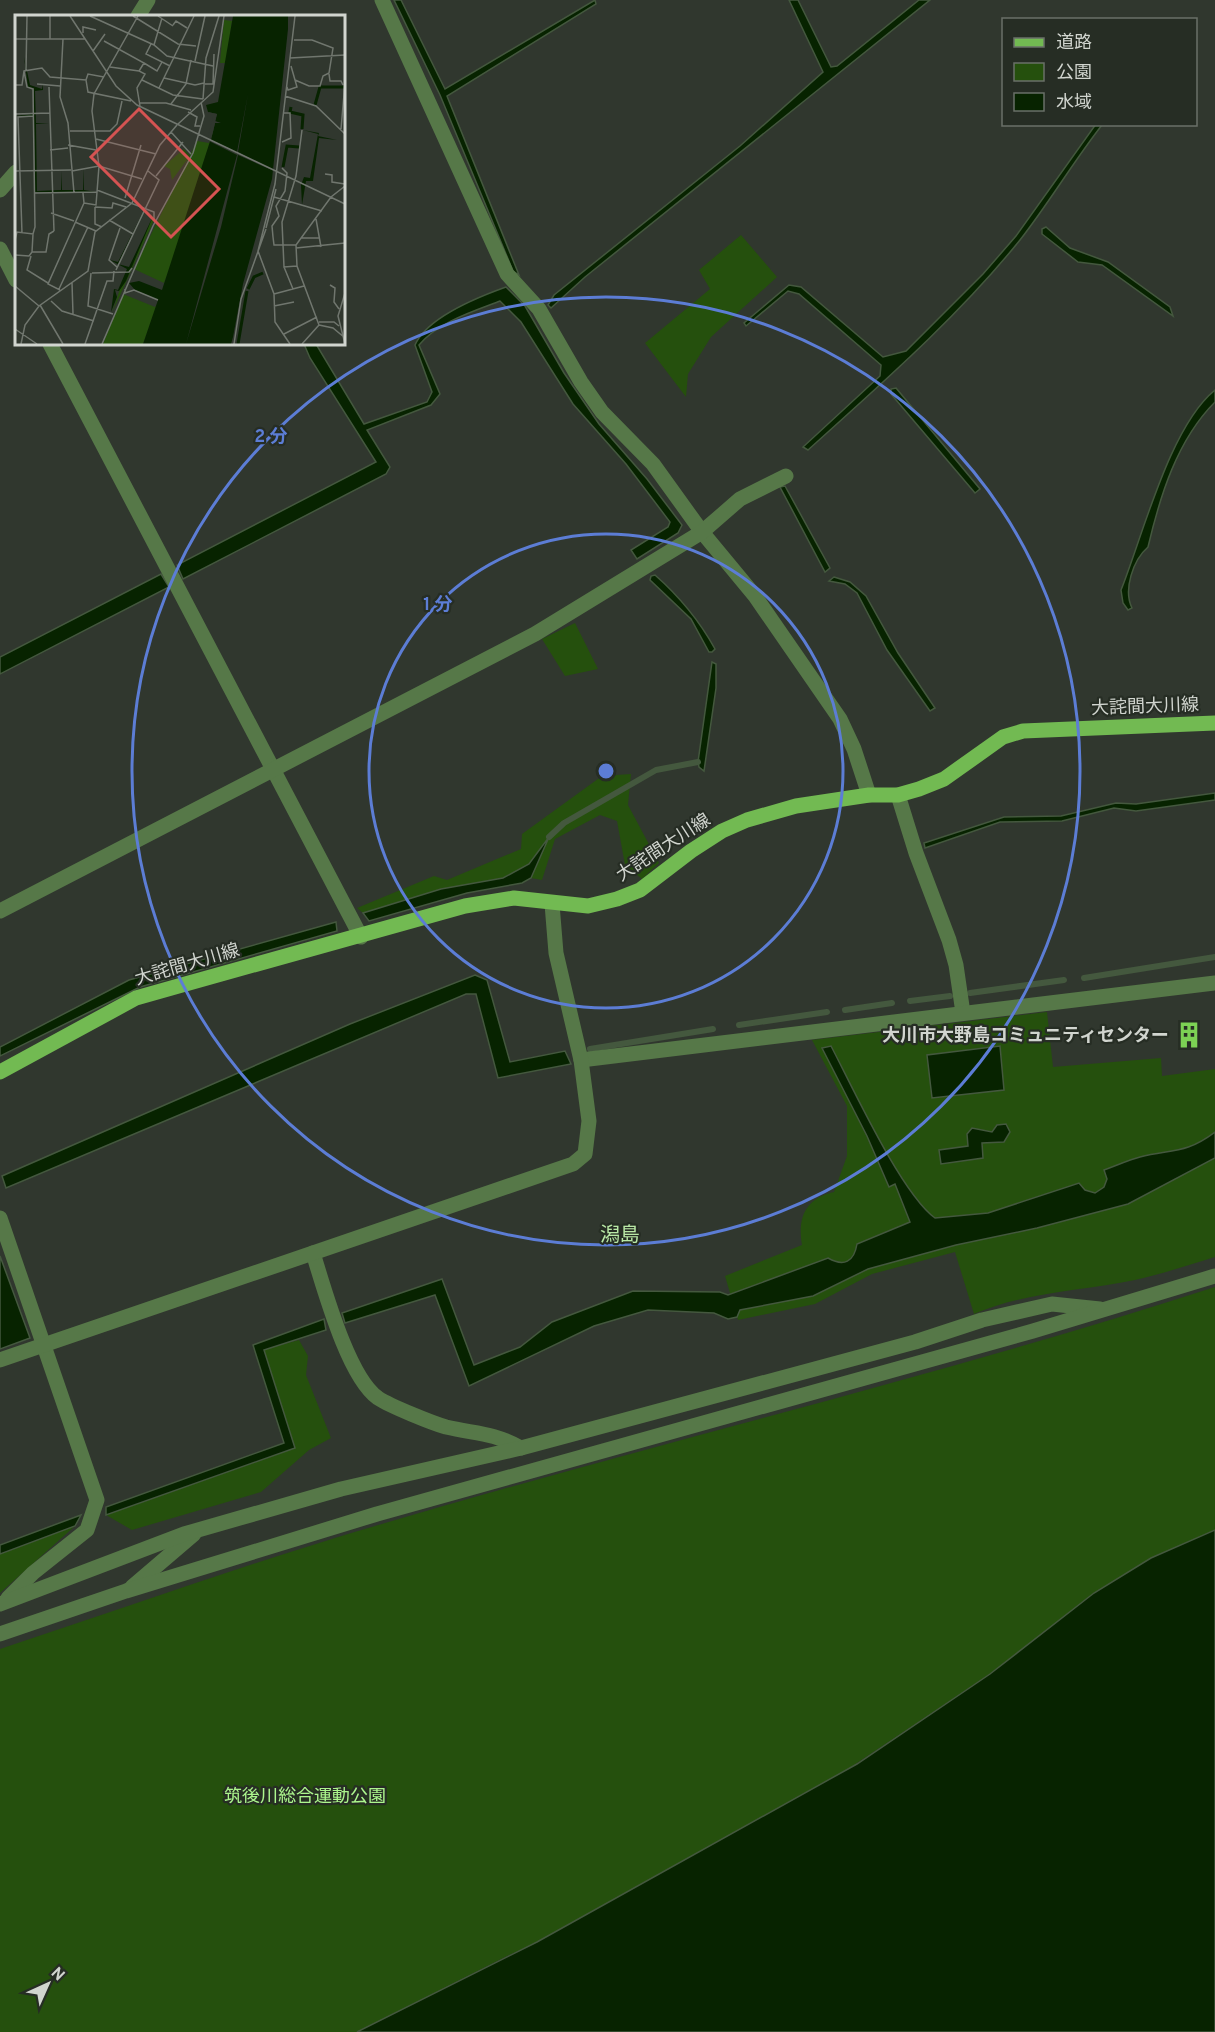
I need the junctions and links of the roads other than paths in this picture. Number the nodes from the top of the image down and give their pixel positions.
1 (148, 0) edge
2 (382, 0) edge
3 (139, 15) edge
4 (15, 173) edge
5 (0, 190) edge
6 (0, 249) edge
7 (15, 278) edge
8 (51, 345) edge
9 (786, 476) dead end
10 (702, 532) junction
11 (1215, 723) edge
12 (273, 769) junction
13 (869, 795) junction
14 (898, 795) junction
15 (552, 904) junction
16 (0, 911) edge
17 (361, 937) junction
18 (1215, 983) edge
19 (963, 1013) junction
20 (580, 1060) junction
21 (0, 1072) edge
22 (0, 1218) edge
23 (313, 1252) junction
24 (1215, 1275) edge
25 (1103, 1310) junction
26 (45, 1345) junction
27 (0, 1360) edge
28 (521, 1448) junction
29 (198, 1530) junction
30 (126, 1591) junction
31 (1, 1605) edge
32 (0, 1634) edge

1 - 3 street
2 - 10 street
4 - 5 street
6 - 7 street
8 - 12 street
9 - 10 street
10 - 12 street
10 - 13 street
11 - 14 main road, 大詫間大川線
12 - 16 street
12 - 17 street
13 - 14 main road, 大詫間大川線
13 - 15 main road, 大詫間大川線
14 - 19 street
15 - 17 main road, 大詫間大川線
15 - 20 street
17 - 21 main road, 大詫間大川線
18 - 19 street
19 - 20 street
20 - 23 street
22 - 26 street
23 - 26 street
23 - 28 street
24 - 25 street
25 - 28 street
25 - 30 street
26 - 27 street
26 - 31 street
28 - 29 street
29 - 30 street
29 - 31 street
30 - 32 street

